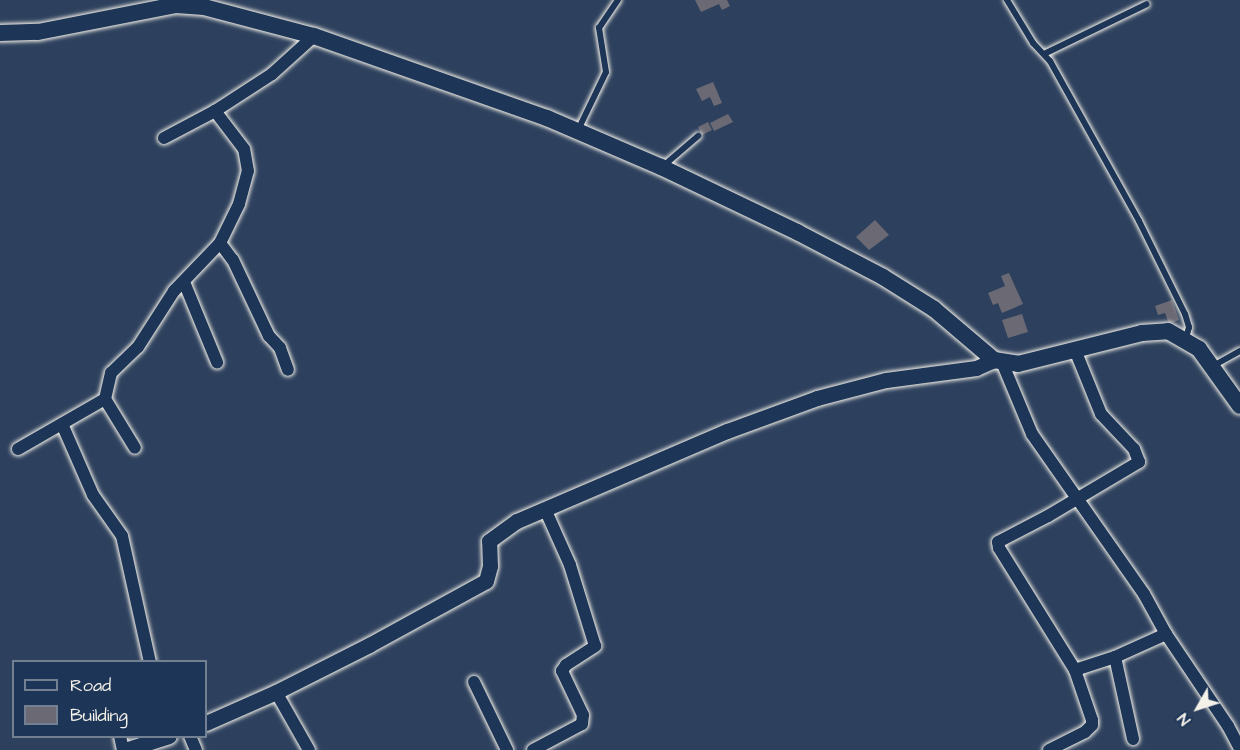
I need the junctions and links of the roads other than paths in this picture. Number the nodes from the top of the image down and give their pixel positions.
1 (618, 0) edge
2 (1007, 0) edge
3 (159, 4) edge
4 (1147, 4) dead end
5 (0, 33) edge
6 (314, 36) junction
7 (1044, 54) junction
8 (214, 111) junction
9 (578, 131) junction
10 (698, 136) dead end
11 (164, 138) dead end
12 (661, 167) junction
13 (220, 243) junction
14 (184, 282) junction
15 (1185, 339) junction
16 (1074, 350) junction
17 (1240, 351) edge
18 (998, 361) junction
19 (217, 362) dead end
20 (1212, 366) junction
21 (288, 370) dead end
22 (105, 399) junction
23 (1240, 406) edge
24 (62, 424) junction
25 (135, 448) dead end
26 (18, 449) dead end
27 (1077, 499) junction
28 (545, 509) junction
29 (1166, 634) junction
30 (1115, 657) junction
31 (150, 660) edge
32 (1075, 670) junction
33 (474, 682) dead end
34 (276, 692) junction
35 (207, 723) edge
36 (1234, 724) edge
37 (163, 738) edge
38 (1133, 739) dead end
39 (1064, 747) edge
40 (1237, 749) edge
41 (124, 750) edge
42 (309, 750) edge
43 (507, 750) edge
44 (533, 750) edge
45 (1049, 750) edge

1 - 9 lane
2 - 7 lane
3 - 5 main road
3 - 6 main road
4 - 7 lane
6 - 8 street
6 - 9 main road
7 - 15 lane
8 - 11 street
8 - 13 street
9 - 12 main road
10 - 12 lane
12 - 18 main road
13 - 14 street
13 - 21 street
14 - 19 street
14 - 22 street
15 - 16 main road
15 - 20 main road
16 - 18 main road
16 - 27 street
17 - 20 lane
18 - 27 street
18 - 28 street
20 - 23 main road
22 - 24 street
22 - 25 street
24 - 26 street
24 - 31 street
27 - 29 street
27 - 32 street
28 - 34 street
28 - 44 street
29 - 30 street
29 - 36 street
30 - 32 street
30 - 38 street
32 - 39 street
33 - 43 street
34 - 35 street
34 - 42 street
36 - 40 street
37 - 41 street
39 - 45 street

